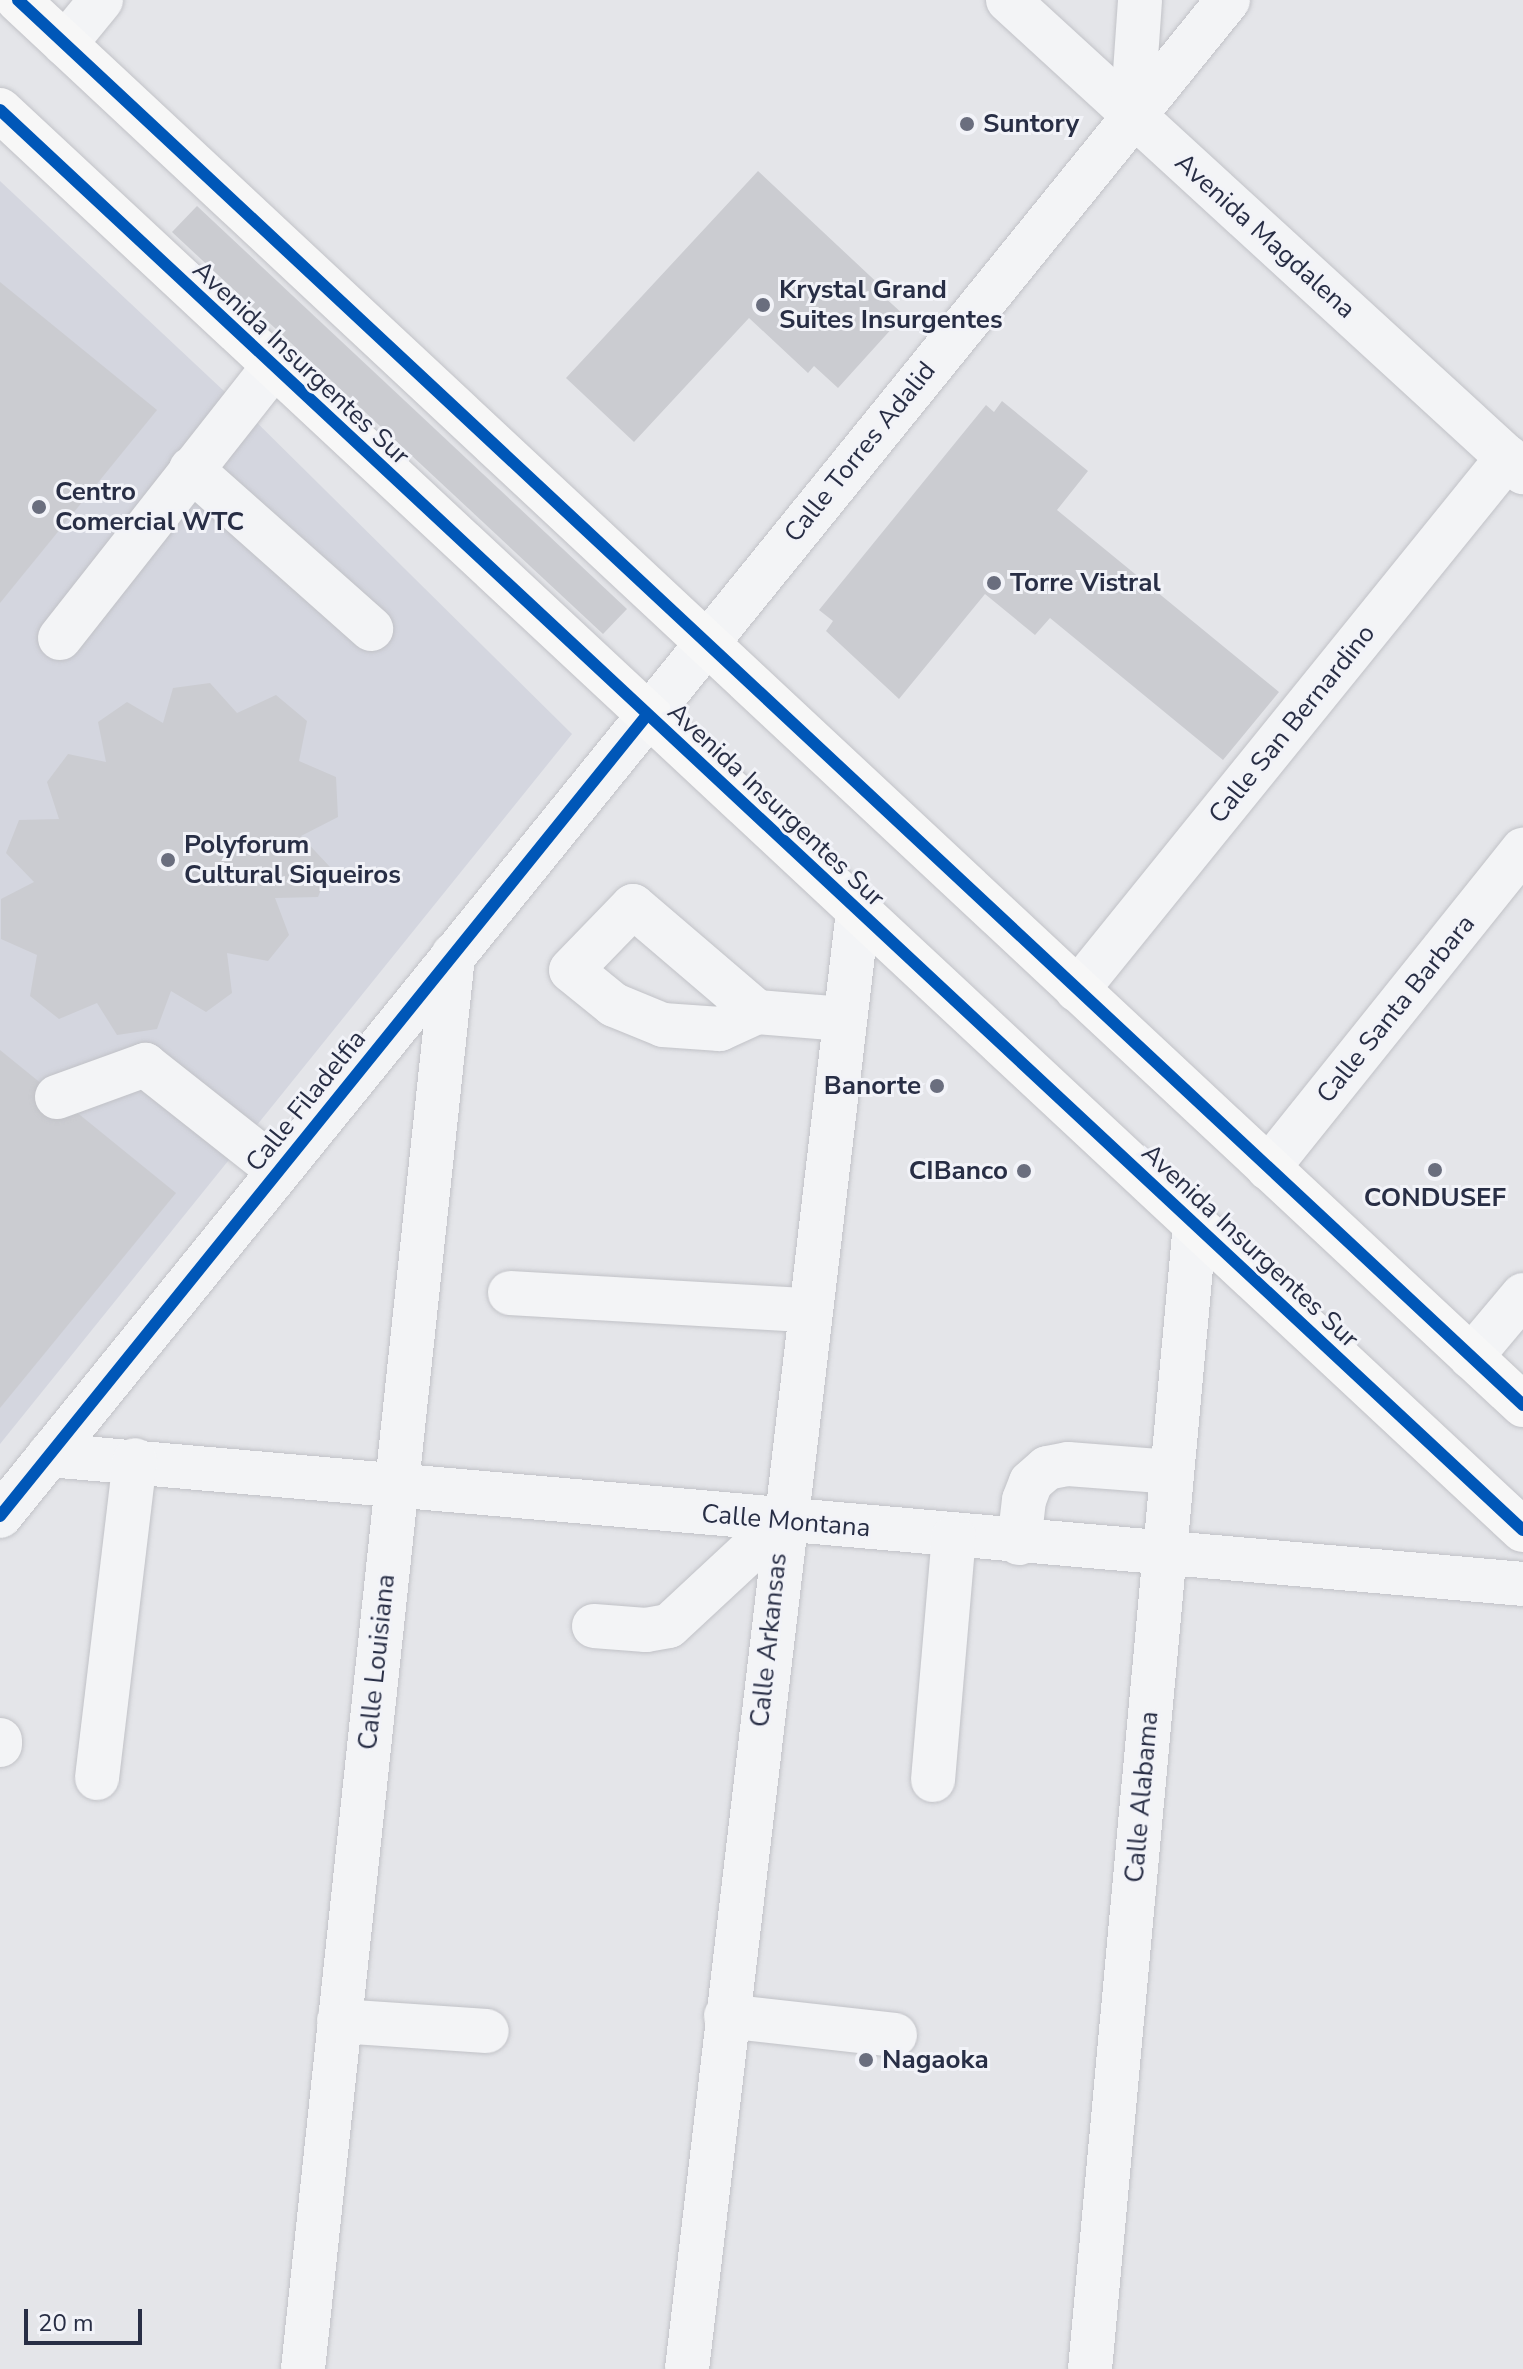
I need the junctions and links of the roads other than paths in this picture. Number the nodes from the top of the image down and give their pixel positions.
1 (18, 0) edge
2 (101, 0) edge
3 (1008, 0) edge
4 (1140, 0) edge
5 (1228, 0) edge
6 (65, 44) junction
7 (0, 110) edge
8 (1132, 115) junction
9 (273, 367) junction
10 (1515, 464) edge
11 (191, 469) junction
12 (371, 629) dead end
13 (60, 638) dead end
14 (704, 644) junction
15 (647, 715) junction
16 (1523, 850) edge
17 (858, 911) junction
18 (453, 955) junction
19 (1077, 990) junction
20 (757, 1012) dead end
21 (844, 1019) junction
22 (57, 1097) dead end
23 (1268, 1168) junction
24 (279, 1171) junction
25 (1195, 1225) junction
26 (510, 1293) dead end
27 (1523, 1295) edge
28 (808, 1310) junction
29 (1471, 1357) junction
30 (1523, 1405) edge
31 (49, 1455) junction
32 (135, 1460) junction
33 (1171, 1472) junction
34 (396, 1485) junction
35 (0, 1516) edge
36 (782, 1521) junction
37 (1523, 1530) edge
38 (954, 1537) junction
39 (1019, 1543) junction
40 (1164, 1556) junction
41 (1523, 1584) edge
42 (594, 1626) dead end
43 (97, 1778) dead end
44 (933, 1780) dead end
45 (726, 2016) junction
46 (339, 2021) junction
47 (487, 2031) dead end
48 (895, 2035) dead end
49 (303, 2369) edge
50 (687, 2369) edge
51 (1090, 2369) edge

1 - 6 main road
2 - 6 street
3 - 8 street, Avenida Magdalena
4 - 8 street
5 - 8 street, Calle Torres Adalid
6 - 14 main road
7 - 9 main road, Avenida Insurgentes Sur
8 - 10 street, Avenida Magdalena
8 - 14 street, Calle Torres Adalid
9 - 11 street
9 - 15 main road, Avenida Insurgentes Sur
10 - 19 street, Calle San Bernardino
11 - 12 street
11 - 13 street
14 - 15 street, Calle Filadelfia
14 - 19 main road
15 - 17 main road, Avenida Insurgentes Sur
15 - 18 street, Calle Filadelfia
16 - 23 street, Calle Santa Barbara
17 - 21 street, Calle Arkansas
17 - 25 main road, Avenida Insurgentes Sur
18 - 24 street, Calle Filadelfia
18 - 34 street, Calle Louisiana
19 - 23 main road
20 - 21 street
21 - 28 street, Calle Arkansas
22 - 24 street
23 - 29 main road
24 - 31 street, Calle Filadelfia
25 - 33 street, Calle Alabama
25 - 37 main road, Avenida Insurgentes Sur
26 - 28 street
27 - 29 street
28 - 36 street, Calle Arkansas
29 - 30 main road
31 - 32 street, Calle Montana
31 - 35 street, Calle Filadelfia
32 - 34 street, Calle Montana
32 - 43 street
33 - 39 street
33 - 40 street, Calle Alabama
34 - 36 street, Calle Montana
34 - 46 street, Calle Louisiana
36 - 38 street, Calle Montana
36 - 42 street
36 - 45 street, Calle Arkansas
38 - 39 street, Calle Montana
38 - 44 street
39 - 40 street, Calle Montana
40 - 41 street, Calle Montana
40 - 51 street, Calle Alabama
45 - 48 street
45 - 50 street, Calle Arkansas
46 - 47 street
46 - 49 street, Calle Louisiana

